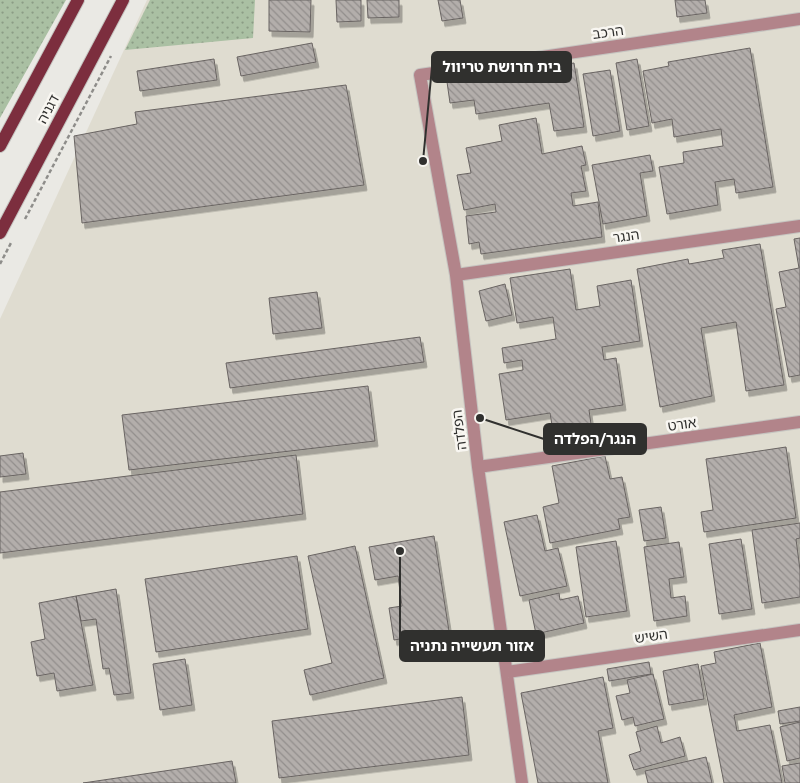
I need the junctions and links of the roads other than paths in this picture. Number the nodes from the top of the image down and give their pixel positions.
1 (78, 0) edge
2 (123, 0) edge
3 (800, 19) edge
4 (420, 75) joint
5 (0, 146) edge
6 (800, 226) edge
7 (0, 233) edge
8 (456, 275) junction
9 (800, 422) edge
10 (478, 467) junction
11 (800, 630) edge
12 (507, 672) junction
13 (522, 783) edge

1 - 5 main road, דגניה
2 - 7 main road, דגניה
3 - 4 street, הרכב
4 - 8 street, הפלדה
6 - 8 street, הנגר
8 - 10 street, הפלדה
9 - 10 street, אורט
10 - 12 street, הפלדה
11 - 12 street, השיש
12 - 13 street, הפלדה

